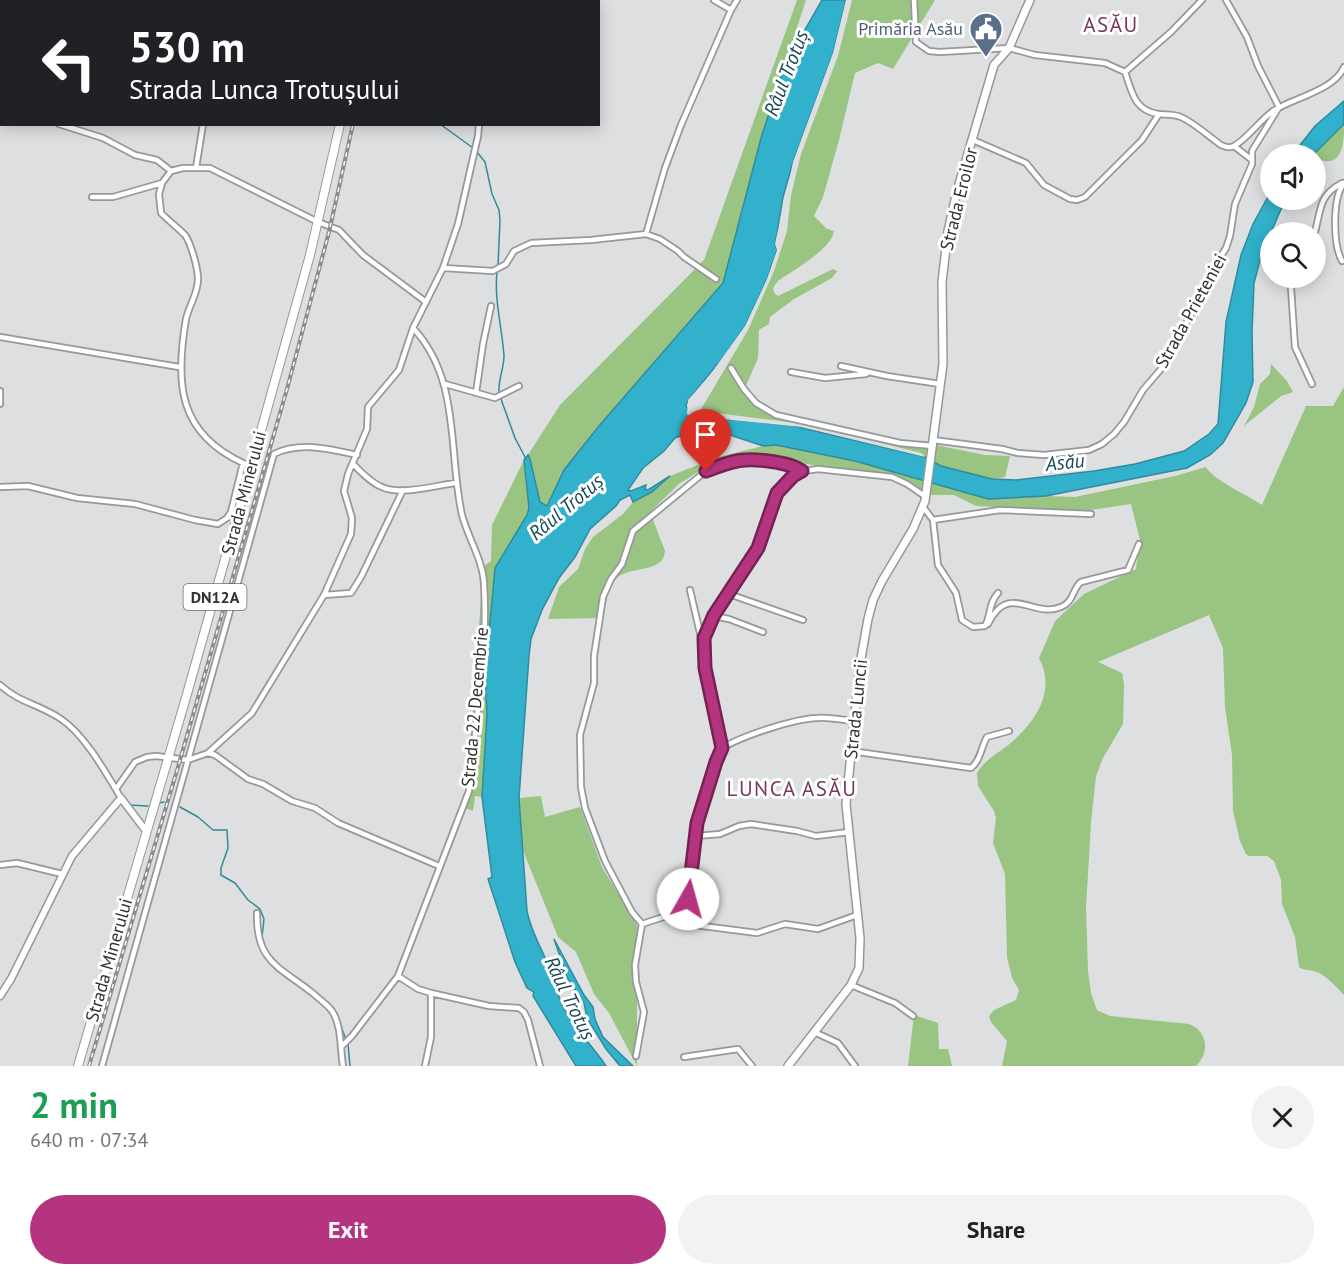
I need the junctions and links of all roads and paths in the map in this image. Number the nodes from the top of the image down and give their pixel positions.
1 (714, 0) edge
2 (737, 0) edge
3 (914, 0) edge
4 (1030, 0) edge
5 (1202, 0) edge
6 (1226, 0) edge
7 (731, 10) junction
8 (1009, 48) junction
9 (1344, 67) edge
10 (1125, 72) junction
11 (1279, 107) junction
12 (1159, 114) junction
13 (65, 126) edge
14 (203, 126) edge
15 (340, 126) edge
16 (479, 126) edge
17 (973, 140) junction
18 (1234, 146) junction
19 (1252, 160) junction
20 (196, 168) junction
21 (171, 171) junction
22 (162, 183) junction
23 (1344, 183) edge
24 (92, 196) dead end
25 (318, 222) junction
26 (1317, 222) edge
27 (646, 234) junction
28 (1342, 261) dead end
29 (443, 268) junction
30 (716, 279) dead end
31 (1291, 288) edge
32 (426, 302) junction
33 (491, 306) dead end
34 (413, 328) junction
35 (0, 337) edge
36 (841, 366) dead end
37 (179, 367) junction
38 (731, 368) dead end
39 (791, 372) dead end
40 (878, 374) junction
41 (445, 384) junction
42 (940, 384) junction
43 (1312, 384) dead end
44 (519, 386) dead end
45 (0, 391) edge
46 (476, 393) junction
47 (0, 404) edge
48 (933, 443) junction
49 (357, 455) junction
50 (243, 463) junction
51 (353, 464) junction
52 (251, 467) junction
53 (802, 471) junction
54 (456, 483) junction
55 (928, 486) joint
56 (0, 487) edge
57 (403, 490) junction
58 (926, 497) junction
59 (923, 507) junction
60 (1091, 514) dead end
61 (933, 520) junction
62 (1139, 544) dead end
63 (690, 590) dead end
64 (998, 593) dead end
65 (729, 594) junction
66 (324, 595) junction
67 (714, 616) junction
68 (803, 620) dead end
69 (988, 624) junction
70 (763, 632) dead end
71 (703, 646) junction
72 (0, 685) edge
73 (855, 721) junction
74 (1009, 731) dead end
75 (722, 748) junction
76 (851, 751) junction
77 (208, 753) junction
78 (168, 758) junction
79 (189, 760) junction
80 (116, 789) junction
81 (121, 798) junction
82 (146, 831) junction
83 (849, 832) junction
84 (696, 836) junction
85 (0, 865) edge
86 (439, 866) junction
87 (62, 874) junction
88 (685, 910) junction
89 (257, 913) dead end
90 (857, 915) junction
91 (642, 924) junction
92 (398, 976) junction
93 (851, 985) junction
94 (431, 993) junction
95 (0, 996) edge
96 (913, 1016) dead end
97 (814, 1032) junction
98 (345, 1043) junction
99 (636, 1056) dead end
100 (684, 1058) dead end
101 (78, 1066) edge
102 (102, 1066) edge
103 (343, 1066) edge
104 (425, 1066) edge
105 (540, 1066) edge
106 (752, 1066) edge
107 (788, 1066) edge
108 (855, 1066) edge

1 - 7 street
2 - 7 street
3 - 8 street
4 - 8 main road, Strada Eroilor
5 - 10 street
6 - 11 street
7 - 27 street
8 - 10 street
8 - 17 main road, Strada Eroilor
9 - 11 street
10 - 12 street
11 - 18 street
11 - 19 street, Strada Prieteniei
12 - 17 street
12 - 18 street
13 - 21 street
14 - 20 street
15 - 25 main road, Strada Minerului / DN12A
16 - 29 street
17 - 42 main road, Strada Eroilor
18 - 19 street
19 - 48 street, Strada Prieteniei
20 - 21 street
20 - 25 street
21 - 22 street
22 - 24 street
22 - 37 street
23 - 26 street
23 - 28 street
25 - 32 street
25 - 52 main road, Strada Minerului / DN12A
27 - 29 street
27 - 30 street
29 - 32 street
31 - 43 street
32 - 34 street
33 - 46 street
34 - 41 street, Strada 22 Decembrie
34 - 49 street
35 - 37 street
36 - 40 street
37 - 50 street
38 - 48 street, Strada Prieteniei
39 - 40 street
40 - 42 street
41 - 46 street
41 - 54 street, Strada 22 Decembrie
42 - 48 main road, Strada Eroilor
44 - 46 street
45 - 47 street
48 - 55 main road, Strada Eroilor
49 - 51 street
49 - 79 street, Strada Minerului
50 - 52 street
50 - 56 street
51 - 57 street
51 - 66 street
52 - 78 main road, Strada Minerului / DN12A
53 - 58 street
53 - 65 street
53 - 91 street
54 - 57 street
54 - 86 street, Strada 22 Decembrie
55 - 58 main road, Strada Luncii
57 - 66 street
58 - 59 main road, Strada Luncii
59 - 61 street
59 - 73 main road, Strada Luncii
60 - 61 street
61 - 69 street
62 - 69 street
63 - 71 street
64 - 69 street
65 - 67 street
65 - 68 street
66 - 77 street
67 - 70 street
67 - 71 street
71 - 75 street
72 - 80 street
73 - 75 street
73 - 76 main road, Strada Luncii
74 - 76 street
75 - 84 street
76 - 83 main road, Strada Luncii
77 - 79 street
77 - 86 street
78 - 79 street
78 - 80 street
78 - 82 main road, Strada Minerului / DN12A
79 - 102 street, Strada Minerului
80 - 81 street
81 - 82 street
81 - 87 street
82 - 101 main road, Strada Minerului / DN12A
83 - 84 street
83 - 90 main road, Strada Luncii
84 - 88 street
85 - 87 street
86 - 92 street, Strada 22 Decembrie
87 - 95 street
88 - 90 street
88 - 91 street
89 - 98 street
90 - 93 main road, Strada Luncii
91 - 99 street
92 - 94 street
92 - 98 street, Strada 22 Decembrie
93 - 96 street
93 - 97 main road, Strada Luncii
94 - 104 street
94 - 105 street
97 - 107 main road, Strada Luncii
97 - 108 street
98 - 103 street
100 - 106 street

